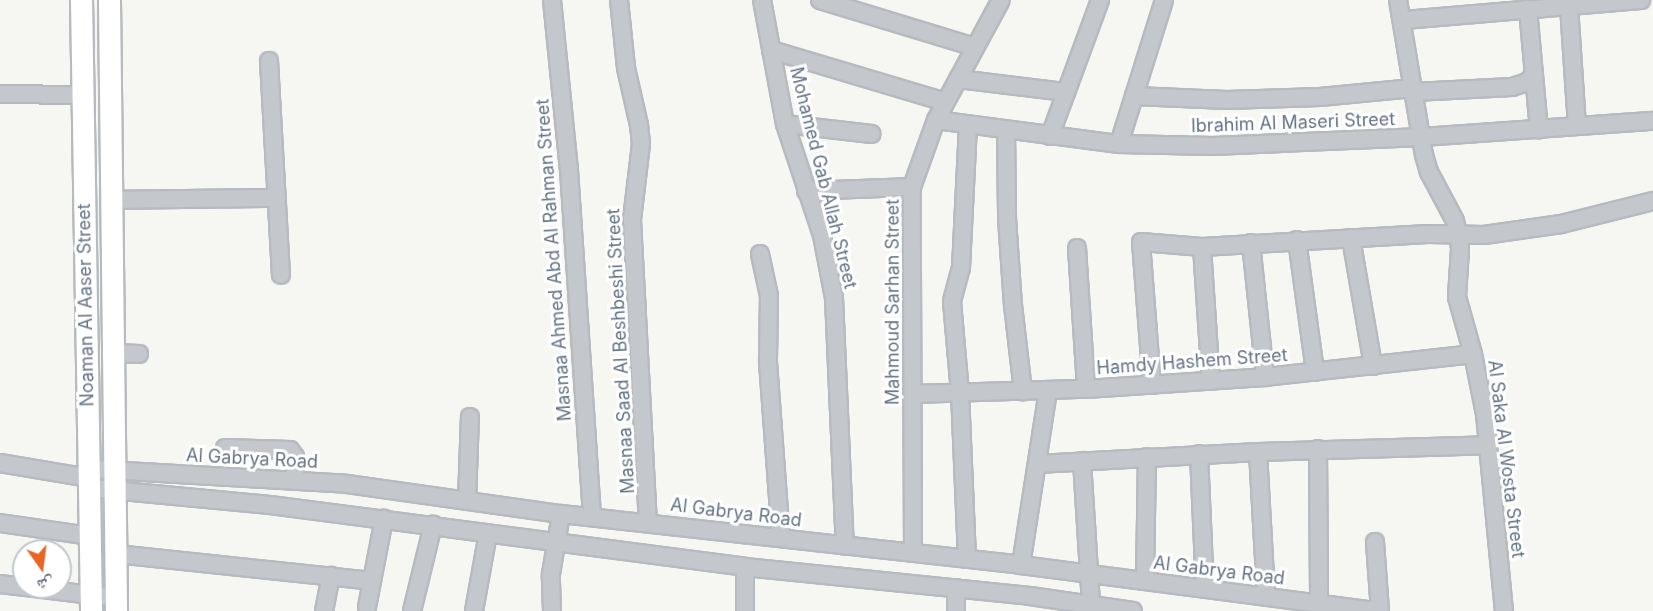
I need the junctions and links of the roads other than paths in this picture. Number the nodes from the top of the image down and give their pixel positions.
1 (81, 0) edge
2 (109, 0) edge
3 (552, 0) edge
4 (619, 0) edge
5 (762, 0) edge
6 (820, 0) edge
7 (1001, 0) edge
8 (1100, 0) edge
9 (1164, 0) edge
10 (1398, 0) edge
11 (1641, 0) edge
12 (1558, 4) edge
13 (1528, 9) junction
14 (1402, 20) junction
15 (975, 47) junction
16 (771, 50) junction
17 (270, 61) dead end
18 (1533, 76) junction
19 (958, 79) junction
20 (1414, 90) junction
21 (1066, 92) junction
22 (0, 94) edge
23 (1134, 96) junction
24 (945, 102) junction
25 (82, 105) junction
26 (111, 116) junction
27 (936, 120) junction
28 (1653, 121) edge
29 (785, 124) junction
30 (968, 126) junction
31 (1577, 126) junction
32 (1539, 129) junction
33 (1006, 131) junction
34 (871, 134) dead end
35 (1050, 136) junction
36 (1422, 137) junction
37 (1119, 144) junction
38 (912, 187) junction
39 (806, 191) junction
40 (277, 198) junction
41 (111, 200) junction
42 (1653, 201) edge
43 (1458, 234) junction
44 (1352, 238) junction
45 (1298, 240) junction
46 (1251, 243) junction
47 (1202, 247) junction
48 (1077, 248) dead end
49 (760, 254) dead end
50 (281, 275) dead end
51 (114, 353) junction
52 (139, 354) dead end
53 (1473, 354) junction
54 (1373, 366) junction
55 (1315, 372) junction
56 (1265, 377) junction
57 (1211, 381) junction
58 (1152, 385) junction
59 (1086, 389) junction
60 (1048, 390) junction
61 (1023, 391) junction
62 (960, 393) junction
63 (913, 394) junction
64 (470, 417) dead end
65 (1488, 445) junction
66 (225, 448) dead end
67 (1318, 449) junction
68 (1258, 452) junction
69 (1199, 454) junction
70 (1147, 457) junction
71 (1082, 461) junction
72 (0, 463) edge
73 (1037, 464) junction
74 (90, 478) junction
75 (115, 481) junction
76 (295, 481) junction
77 (467, 501) junction
78 (561, 514) junction
79 (592, 517) junction
80 (384, 519) junction
81 (648, 522) junction
82 (0, 523) edge
83 (433, 525) junction
84 (488, 533) junction
85 (90, 536) junction
86 (781, 538) junction
87 (556, 542) junction
88 (1375, 542) dead end
89 (845, 546) junction
90 (116, 554) junction
91 (914, 554) junction
92 (967, 559) junction
93 (1021, 565) junction
94 (745, 567) junction
95 (1090, 574) junction
96 (331, 576) junction
97 (372, 581) junction
98 (1145, 581) junction
99 (956, 588) junction
100 (1205, 589) junction
101 (1266, 597) junction
102 (72, 598) edge
103 (91, 603) edge
104 (1320, 603) junction
105 (116, 604) edge
106 (1030, 604) edge
107 (367, 607) dead end
108 (1095, 607) edge
109 (324, 611) edge
110 (412, 611) edge
111 (474, 611) edge
112 (552, 611) edge
113 (745, 611) edge
114 (956, 611) edge
115 (1133, 611) edge
116 (1378, 611) edge
117 (1504, 611) edge

1 - 25 main road, Noaman Al Aaser Street
2 - 26 main road, Noaman Al Aaser Street
3 - 79 street, Masnaa Ahmed Abd Al Rahman Street
4 - 81 street, Masnaa Saad Al Beshbeshi Street
5 - 16 street, Mohamed Gab Allah Street
6 - 15 street
7 - 15 street, Mahmoud Sarhan Street
8 - 21 street
9 - 23 street
10 - 14 street, Al Saka Al Wosta Street
11 - 12 street
12 - 13 street
12 - 31 street
13 - 14 street
13 - 18 street
14 - 20 street, Al Saka Al Wosta Street
15 - 19 street, Mahmoud Sarhan Street
16 - 24 street
16 - 29 street, Mohamed Gab Allah Street
17 - 40 street
18 - 20 street
18 - 32 street
19 - 21 street
19 - 24 street, Mahmoud Sarhan Street
20 - 23 street
20 - 36 street, Al Saka Al Wosta Street
21 - 35 street
22 - 25 street
23 - 37 street
24 - 27 street, Mahmoud Sarhan Street
25 - 26 main road
25 - 74 main road, Noaman Al Aaser Street
26 - 41 main road, Noaman Al Aaser Street
27 - 30 street, Ibrahim Al Maseri Street
27 - 38 street, Mahmoud Sarhan Street
28 - 31 street, Ibrahim Al Maseri Street
29 - 34 street
29 - 39 street, Mohamed Gab Allah Street
30 - 33 street, Ibrahim Al Maseri Street
30 - 62 street
31 - 32 street, Ibrahim Al Maseri Street
32 - 36 street, Ibrahim Al Maseri Street
33 - 35 street, Ibrahim Al Maseri Street
33 - 61 street
35 - 37 street, Ibrahim Al Maseri Street
36 - 37 street, Ibrahim Al Maseri Street
36 - 43 street, Al Saka Al Wosta Street
38 - 39 street
38 - 63 street, Mahmoud Sarhan Street
39 - 89 street, Mohamed Gab Allah Street
40 - 41 street
40 - 50 street
41 - 51 main road, Noaman Al Aaser Street
42 - 43 street
43 - 44 street
43 - 53 street, Al Saka Al Wosta Street
44 - 45 street
44 - 54 street
45 - 46 street
45 - 55 street
46 - 47 street
46 - 56 street
47 - 57 street
47 - 58 street
48 - 59 street
49 - 86 street
51 - 52 street
51 - 75 main road, Noaman Al Aaser Street
53 - 54 street, Hamdy Hashem Street
53 - 65 street, Al Saka Al Wosta Street
54 - 55 street, Hamdy Hashem Street
55 - 56 street, Hamdy Hashem Street
56 - 57 street, Hamdy Hashem Street
57 - 58 street, Hamdy Hashem Street
58 - 59 street, Hamdy Hashem Street
59 - 60 street, Hamdy Hashem Street
60 - 61 street, Hamdy Hashem Street
60 - 73 street
61 - 62 street, Hamdy Hashem Street
62 - 63 street, Hamdy Hashem Street
62 - 92 street
63 - 91 street, Mahmoud Sarhan Street
64 - 77 street
65 - 67 street
65 - 117 street, Al Saka Al Wosta Street
66 - 76 street
67 - 68 street
67 - 104 street
68 - 69 street
68 - 101 street
69 - 70 street
69 - 100 street
70 - 71 street
70 - 98 street
71 - 73 street
71 - 95 street
72 - 74 street, Al Gabrya Road
73 - 93 street
74 - 75 street, Al Gabrya Road
74 - 85 main road, Noaman Al Aaser Street
75 - 76 street, Al Gabrya Road
75 - 80 street, Al Gabrya Road
75 - 90 main road, Noaman Al Aaser Street
76 - 77 street, Al Gabrya Road
77 - 78 street, Al Gabrya Road
78 - 79 street, Al Gabrya Road
78 - 87 street
79 - 81 street, Al Gabrya Road
80 - 83 street, Al Gabrya Road
80 - 97 street
81 - 86 street, Al Gabrya Road
82 - 85 street
83 - 84 street, Al Gabrya Road
83 - 110 street
84 - 87 street, Al Gabrya Road
84 - 111 street
85 - 103 main road, Noaman Al Aaser Street
86 - 89 street, Al Gabrya Road
87 - 94 street, Al Gabrya Road
87 - 112 street
88 - 116 street
89 - 91 street, Al Gabrya Road
90 - 96 street
90 - 105 main road, Noaman Al Aaser Street
91 - 92 street, Al Gabrya Road
92 - 93 street, Al Gabrya Road
93 - 95 street, Al Gabrya Road
94 - 99 street, Al Gabrya Road
94 - 113 street
95 - 98 street, Al Gabrya Road
95 - 108 street
96 - 97 street
96 - 109 street
97 - 107 street
98 - 100 street, Al Gabrya Road
99 - 106 street, Al Gabrya Road
99 - 114 street
100 - 101 street, Al Gabrya Road
101 - 104 street, Al Gabrya Road
102 - 103 street
103 - 105 street
104 - 116 street, Al Gabrya Road
106 - 108 street, Al Gabrya Road
108 - 115 street, Al Gabrya Road

